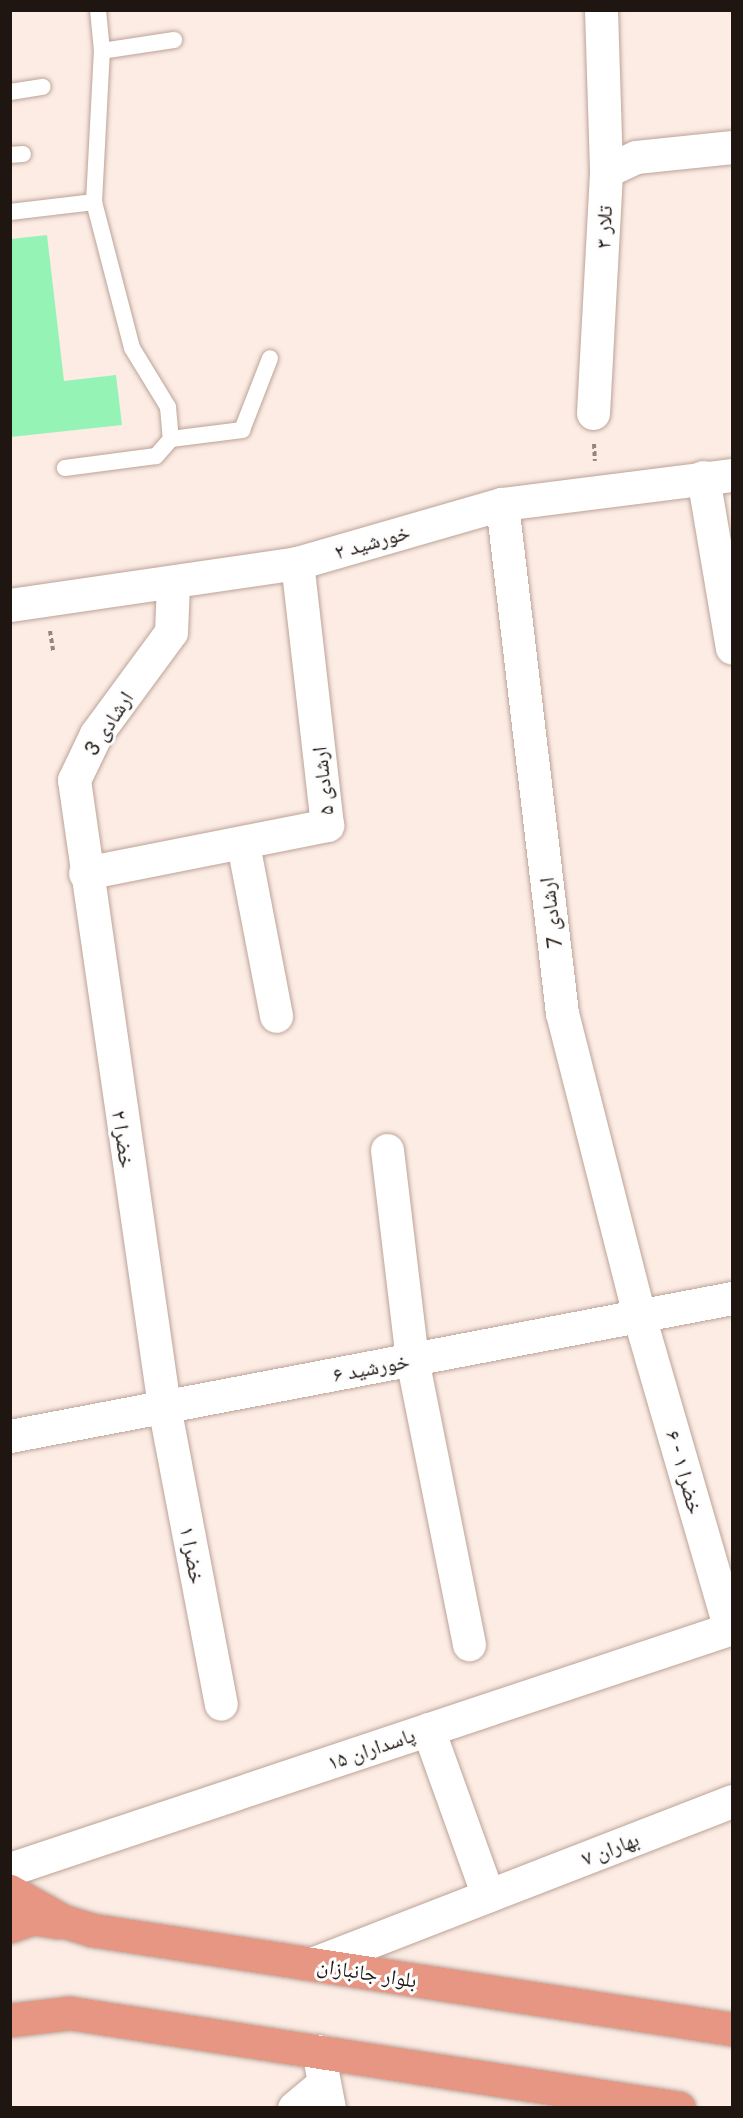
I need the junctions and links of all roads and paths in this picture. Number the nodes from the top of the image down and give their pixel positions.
1 (98, 10) edge
2 (601, 10) edge
3 (174, 40) dead end
4 (102, 51) junction
5 (43, 87) dead end
6 (10, 92) edge
7 (732, 147) edge
8 (606, 171) junction
9 (94, 202) junction
10 (10, 212) edge
11 (270, 358) dead end
12 (593, 413) joint
13 (171, 439) junction
14 (64, 468) dead end
15 (718, 476) edge
16 (595, 491) junction
17 (502, 504) junction
18 (297, 563) junction
19 (173, 583) junction
20 (10, 605) edge
21 (732, 648) edge
22 (243, 844) junction
23 (85, 873) junction
24 (276, 1016) dead end
25 (387, 1150) dead end
26 (732, 1298) edge
27 (639, 1316) junction
28 (412, 1359) junction
29 (164, 1406) junction
30 (10, 1436) edge
31 (731, 1628) edge
32 (469, 1644) dead end
33 (221, 1704) dead end
34 (428, 1729) junction
35 (732, 1801) edge
36 (10, 1869) edge
37 (10, 1891) edge
38 (489, 1896) junction
39 (10, 1926) edge
40 (92, 1929) junction
41 (312, 1964) junction
42 (10, 1995) edge
43 (70, 2013) junction
44 (10, 2020) edge
45 (732, 2029) edge
46 (318, 2051) junction
47 (326, 2096) edge
48 (294, 2108) edge
49 (680, 2108) edge

1 - 4 lane
2 - 8 street, تلار ۳
3 - 4 lane
4 - 9 lane
5 - 6 lane
7 - 8 street
8 - 12 street, تلار ۳
9 - 10 lane
9 - 13 lane
11 - 13 lane
12 - 16 path
13 - 14 lane
15 - 16 street, خورشید ۲
15 - 21 street
16 - 17 street, خورشید ۲
17 - 18 street, خورشید ۲
17 - 27 street, ارشادی 7
18 - 19 street, خورشید ۲
18 - 22 street, ارشادی ۵
19 - 20 street, خورشید ۲
19 - 23 street, ارشادی 3
22 - 23 street, ارشادی ۵
22 - 24 street
23 - 29 street, خضرا ۲
25 - 28 street
26 - 27 street, خورشید ۶
27 - 28 street, خورشید ۶
27 - 31 street, خضرا ۱ - ۶
28 - 29 street, خورشید ۶
28 - 32 street
29 - 30 street, خورشید ۶
29 - 33 street, خضرا ۱
31 - 34 street, پاسداران ۱۵
34 - 36 street, پاسداران ۱۵
34 - 38 street
35 - 38 street, بهاران ۷
37 - 40 highway, بلوار جانبازان
38 - 41 street, بهاران ۷
39 - 40 highway
40 - 41 highway, بلوار جانبازان
41 - 45 highway, بلوار جانبازان
42 - 43 highway
43 - 44 highway
43 - 46 highway
46 - 47 street
46 - 49 highway
47 - 48 street

